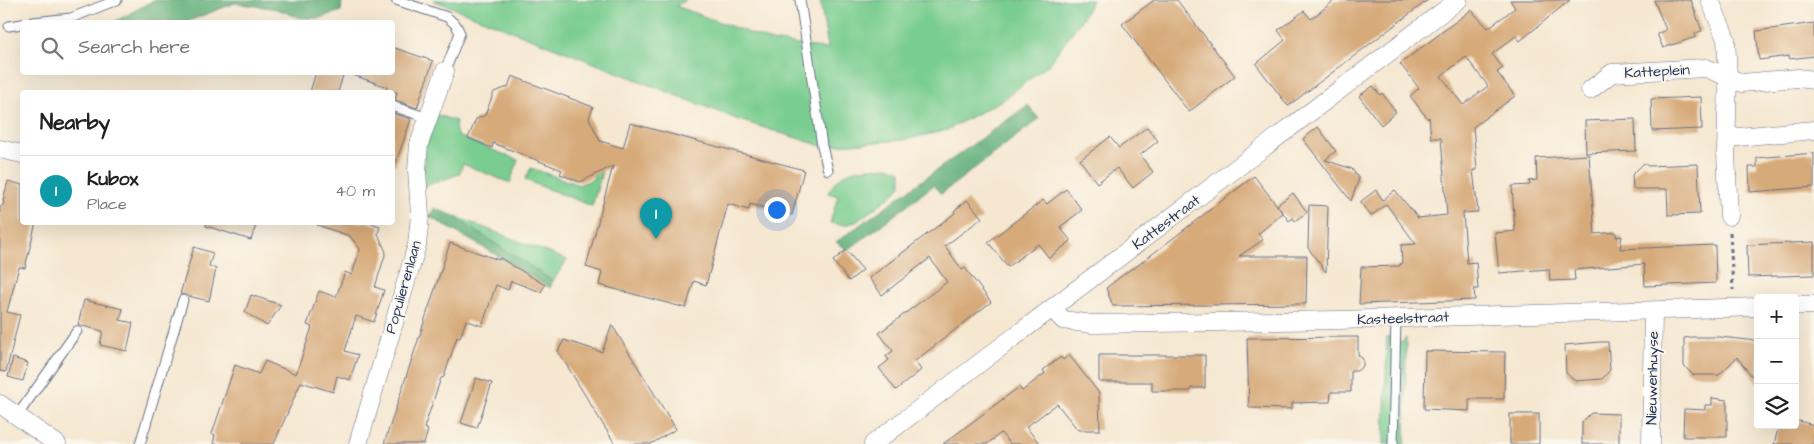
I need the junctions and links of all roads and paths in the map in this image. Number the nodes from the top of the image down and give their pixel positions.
1 (117, 0) edge
2 (396, 0) edge
3 (800, 0) edge
4 (1458, 0) edge
5 (1710, 0) edge
6 (52, 20) edge
7 (20, 24) edge
8 (9, 26) dead end
9 (445, 71) joint
10 (1728, 76) junction
11 (1814, 80) edge
12 (1590, 90) dead end
13 (395, 107) edge
14 (428, 118) junction
15 (1814, 130) edge
16 (1728, 138) junction
17 (0, 149) edge
18 (20, 154) edge
19 (828, 170) dead end
20 (1729, 216) joint
21 (183, 300) dead end
22 (1799, 305) edge
23 (1814, 305) edge
24 (1754, 307) edge
25 (1734, 308) junction
26 (1053, 309) junction
27 (1653, 311) junction
28 (1396, 318) junction
29 (77, 331) dead end
30 (0, 404) edge
31 (17, 416) junction
32 (882, 442) edge
33 (58, 444) edge
34 (140, 444) edge
35 (358, 444) edge
36 (1393, 444) edge
37 (1651, 444) edge

1 - 6 lane
2 - 9 lane
3 - 19 lane
4 - 26 street, Kattestraat
5 - 10 street
7 - 8 lane
9 - 14 street, Populierenlaan
10 - 11 street, Katteplein
10 - 12 street, Katteplein
10 - 16 street
13 - 14 lane
14 - 35 street, Populierenlaan
15 - 16 street
16 - 20 street
17 - 18 street
20 - 25 path
21 - 34 lane
22 - 23 street
24 - 25 street, Kasteelstraat
25 - 27 street, Kasteelstraat
26 - 28 street, Kasteelstraat
26 - 32 street, Kattestraat
27 - 28 street, Kasteelstraat
27 - 37 street, Nieuwenhuyse
28 - 36 lane
29 - 31 lane
30 - 31 street
31 - 33 street

